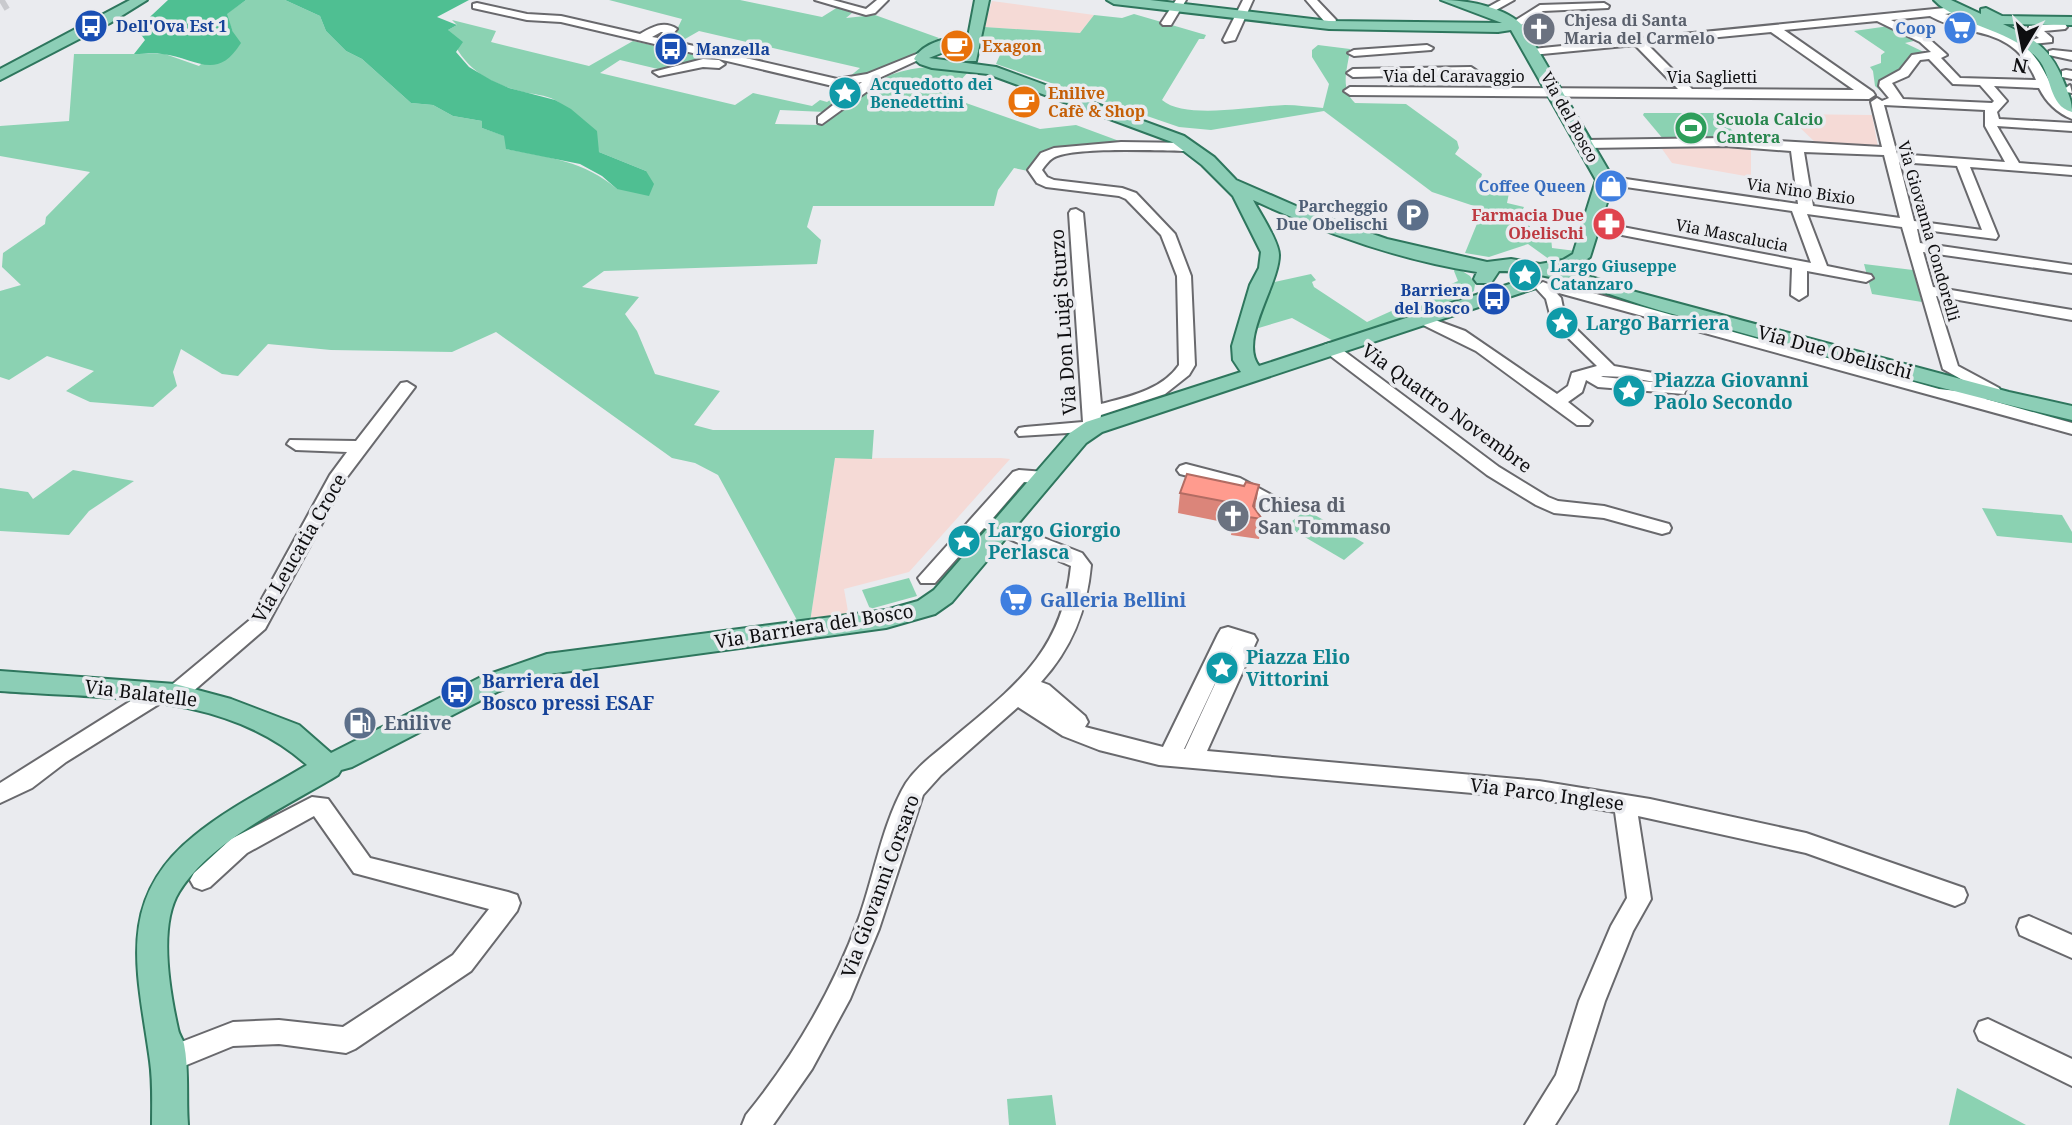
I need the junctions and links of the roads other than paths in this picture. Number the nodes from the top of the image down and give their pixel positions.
1 (140, 0) edge
2 (820, 0) edge
3 (884, 0) edge
4 (982, 0) edge
5 (1114, 0) edge
6 (1248, 0) edge
7 (1311, 0) edge
8 (1448, 0) edge
9 (1509, 0) edge
10 (1941, 0) edge
11 (1593, 3) edge
12 (1179, 4) edge
13 (1956, 4) edge
14 (477, 6) dead end
15 (1928, 12) junction
16 (978, 15) junction
17 (1240, 15) junction
18 (1876, 17) junction
19 (1990, 17) junction
20 (2060, 21) edge
21 (1167, 23) dead end
22 (1503, 23) junction
23 (1329, 25) junction
24 (1418, 27) junction
25 (1773, 27) junction
26 (1228, 40) dead end
27 (955, 41) junction
28 (1637, 41) junction
29 (2026, 44) junction
30 (974, 48) junction
31 (1427, 48) junction
32 (1532, 52) junction
33 (2053, 53) junction
34 (1354, 54) dead end
35 (1932, 56) junction
36 (2072, 56) edge
37 (926, 60) junction
38 (962, 64) junction
39 (17, 65) junction
40 (1471, 71) dead end
41 (659, 72) dead end
42 (1438, 72) junction
43 (1353, 73) dead end
44 (0, 75) edge
45 (870, 77) junction
46 (0, 81) edge
47 (1983, 82) junction
48 (826, 84) junction
49 (2042, 84) junction
50 (2070, 85) edge
51 (1350, 91) dead end
52 (1447, 91) junction
53 (1557, 92) junction
54 (1689, 93) junction
55 (1872, 98) junction
56 (1900, 103) junction
57 (1994, 107) junction
58 (2072, 107) edge
59 (2072, 115) edge
60 (827, 116) dead end
61 (1991, 122) junction
62 (2072, 127) edge
63 (1190, 142) junction
64 (1586, 144) junction
65 (1797, 148) junction
66 (1888, 154) junction
67 (1962, 163) junction
68 (2015, 167) junction
69 (2072, 172) edge
70 (1605, 180) junction
71 (1230, 182) junction
72 (1264, 198) junction
73 (1802, 209) junction
74 (1076, 213) dead end
75 (1907, 224) junction
76 (1591, 225) junction
77 (1913, 246) junction
78 (1800, 265) junction
79 (2048, 266) junction
80 (1821, 269) junction
81 (2072, 269) edge
82 (1486, 276) junction
83 (1866, 278) dead end
84 (2072, 280) edge
85 (1557, 283) junction
86 (1927, 290) junction
87 (1799, 295) dead end
88 (1467, 303) junction
89 (1443, 311) junction
90 (2072, 314) edge
91 (1419, 319) junction
92 (1468, 340) junction
93 (1330, 348) junction
94 (1831, 362) junction
95 (1951, 369) junction
96 (1902, 370) junction
97 (1607, 371) junction
98 (1586, 372) junction
99 (1243, 378) junction
100 (407, 387) dead end
101 (1967, 397) junction
102 (2006, 398) junction
103 (1557, 403) junction
104 (1093, 420) junction
105 (1583, 421) dead end
106 (2072, 421) edge
107 (1025, 432) dead end
108 (296, 443) dead end
109 (360, 447) junction
110 (1186, 470) dead end
111 (1283, 509) dead end
112 (990, 525) junction
113 (1662, 528) dead end
114 (928, 578) dead end
115 (0, 681) edge
116 (43, 682) junction
117 (0, 687) edge
118 (1024, 691) junction
119 (167, 693) junction
120 (1169, 757) junction
121 (1192, 759) junction
122 (333, 762) junction
123 (0, 794) edge
124 (1625, 804) junction
125 (202, 880) dead end
126 (1955, 895) dead end
127 (2029, 927) dead end
128 (2072, 947) edge
129 (1988, 1031) dead end
130 (167, 1060) junction
131 (2072, 1073) edge
132 (170, 1125) edge
133 (756, 1125) edge
134 (1539, 1125) edge

1 - 39 main road
2 - 3 street
4 - 16 main road
5 - 12 main road
6 - 17 street
7 - 23 street
8 - 22 main road
9 - 22 street
10 - 13 main road
11 - 22 street
12 - 17 main road
12 - 21 street
13 - 15 street
13 - 19 main road
13 - 19 main road
14 - 48 street
15 - 18 street
15 - 29 street
16 - 27 main road
16 - 30 main road
17 - 23 main road
17 - 26 street
18 - 25 street
18 - 35 street
19 - 20 main road
19 - 29 main road
20 - 29 street
22 - 24 main road
22 - 32 main road, Via del Bosco
23 - 24 main road
24 - 31 street
25 - 28 street
25 - 55 street
27 - 30 main road
27 - 37 main road
28 - 32 street
28 - 54 street
29 - 33 main road
29 - 49 street
29 - 58 main road
30 - 38 main road
30 - 63 main road
31 - 34 street
31 - 42 street
32 - 53 main road, Via del Bosco
33 - 36 street
33 - 50 main road
35 - 47 street
35 - 56 street
37 - 38 main road
37 - 45 street
38 - 63 main road
39 - 44 main road
39 - 46 main road
40 - 42 street
41 - 48 street
42 - 43 street
42 - 52 street
45 - 48 street
45 - 60 street
47 - 49 street
47 - 57 street
49 - 59 street
51 - 52 street, Via del Caravaggio
52 - 53 street, Via del Caravaggio
53 - 54 street, Via Saglietti
53 - 64 main road, Via del Bosco
54 - 55 street, Via Saglietti
55 - 56 street, Via Saglietti
55 - 66 street, Via Giovanna Condorelli
56 - 57 street, Via Saglietti
57 - 61 street
61 - 62 street
61 - 68 street
63 - 71 main road
63 - 72 main road
63 - 104 street
64 - 65 street
64 - 70 main road, Via del Bosco
65 - 66 street
65 - 73 street
66 - 67 street
66 - 75 street, Via Giovanna Condorelli
67 - 68 street
67 - 75 street, Via Nino Bixio
68 - 69 street
70 - 73 street, Via Nino Bixio
70 - 76 main road, Via del Bosco
71 - 72 main road
71 - 99 main road
72 - 82 main road
73 - 75 street, Via Nino Bixio
73 - 80 street
74 - 104 street, Via Don Luigi Sturzo
75 - 77 street, Via Giovanna Condorelli
76 - 78 street, Via Mascalucia
76 - 85 main road, Via del Bosco
77 - 79 street
77 - 86 street, Via Giovanna Condorelli
78 - 80 street, Via Mascalucia
78 - 87 street
79 - 81 street
79 - 84 street
80 - 83 street, Via Mascalucia
82 - 85 main road
82 - 88 main road
85 - 88 main road, Via Barriera del Bosco
85 - 94 main road
85 - 96 main road, Via Due Obelischi
85 - 97 street
86 - 90 street
86 - 95 street, Via Giovanna Condorelli
88 - 89 main road, Via Barriera del Bosco
89 - 91 main road, Via Barriera del Bosco
89 - 92 street
91 - 92 street
91 - 93 main road, Via Barriera del Bosco
92 - 103 street
93 - 99 main road, Via Barriera del Bosco
93 - 113 street, Via Quattro Novembre
94 - 101 main road
94 - 101 street
95 - 96 street
95 - 102 street
96 - 102 main road, Via Due Obelischi
97 - 98 street
97 - 98 street
98 - 103 street
99 - 104 main road, Via Barriera del Bosco
100 - 109 street, Via Leucatia Croce
101 - 106 main road
102 - 106 main road, Via Due Obelischi
103 - 105 street
104 - 107 street
104 - 112 main road, Via Barriera del Bosco
108 - 109 street
109 - 119 street, Via Leucatia Croce
110 - 111 street
112 - 114 street
112 - 118 street, Via Giovanni Corsaro
112 - 122 main road, Via Barriera del Bosco
115 - 116 main road
116 - 117 main road
116 - 119 main road, Via Balatelle
118 - 120 street, Via Parco Inglese
118 - 133 street, Via Giovanni Corsaro
119 - 122 main road, Via Balatelle
119 - 123 street, Via Leucatia Croce
120 - 121 street, Via Parco Inglese
120 - 121 street
121 - 124 street, Via Parco Inglese
122 - 130 main road
124 - 126 street, Via Parco Inglese
124 - 134 street
125 - 130 street
127 - 128 street
129 - 131 street
130 - 132 main road

